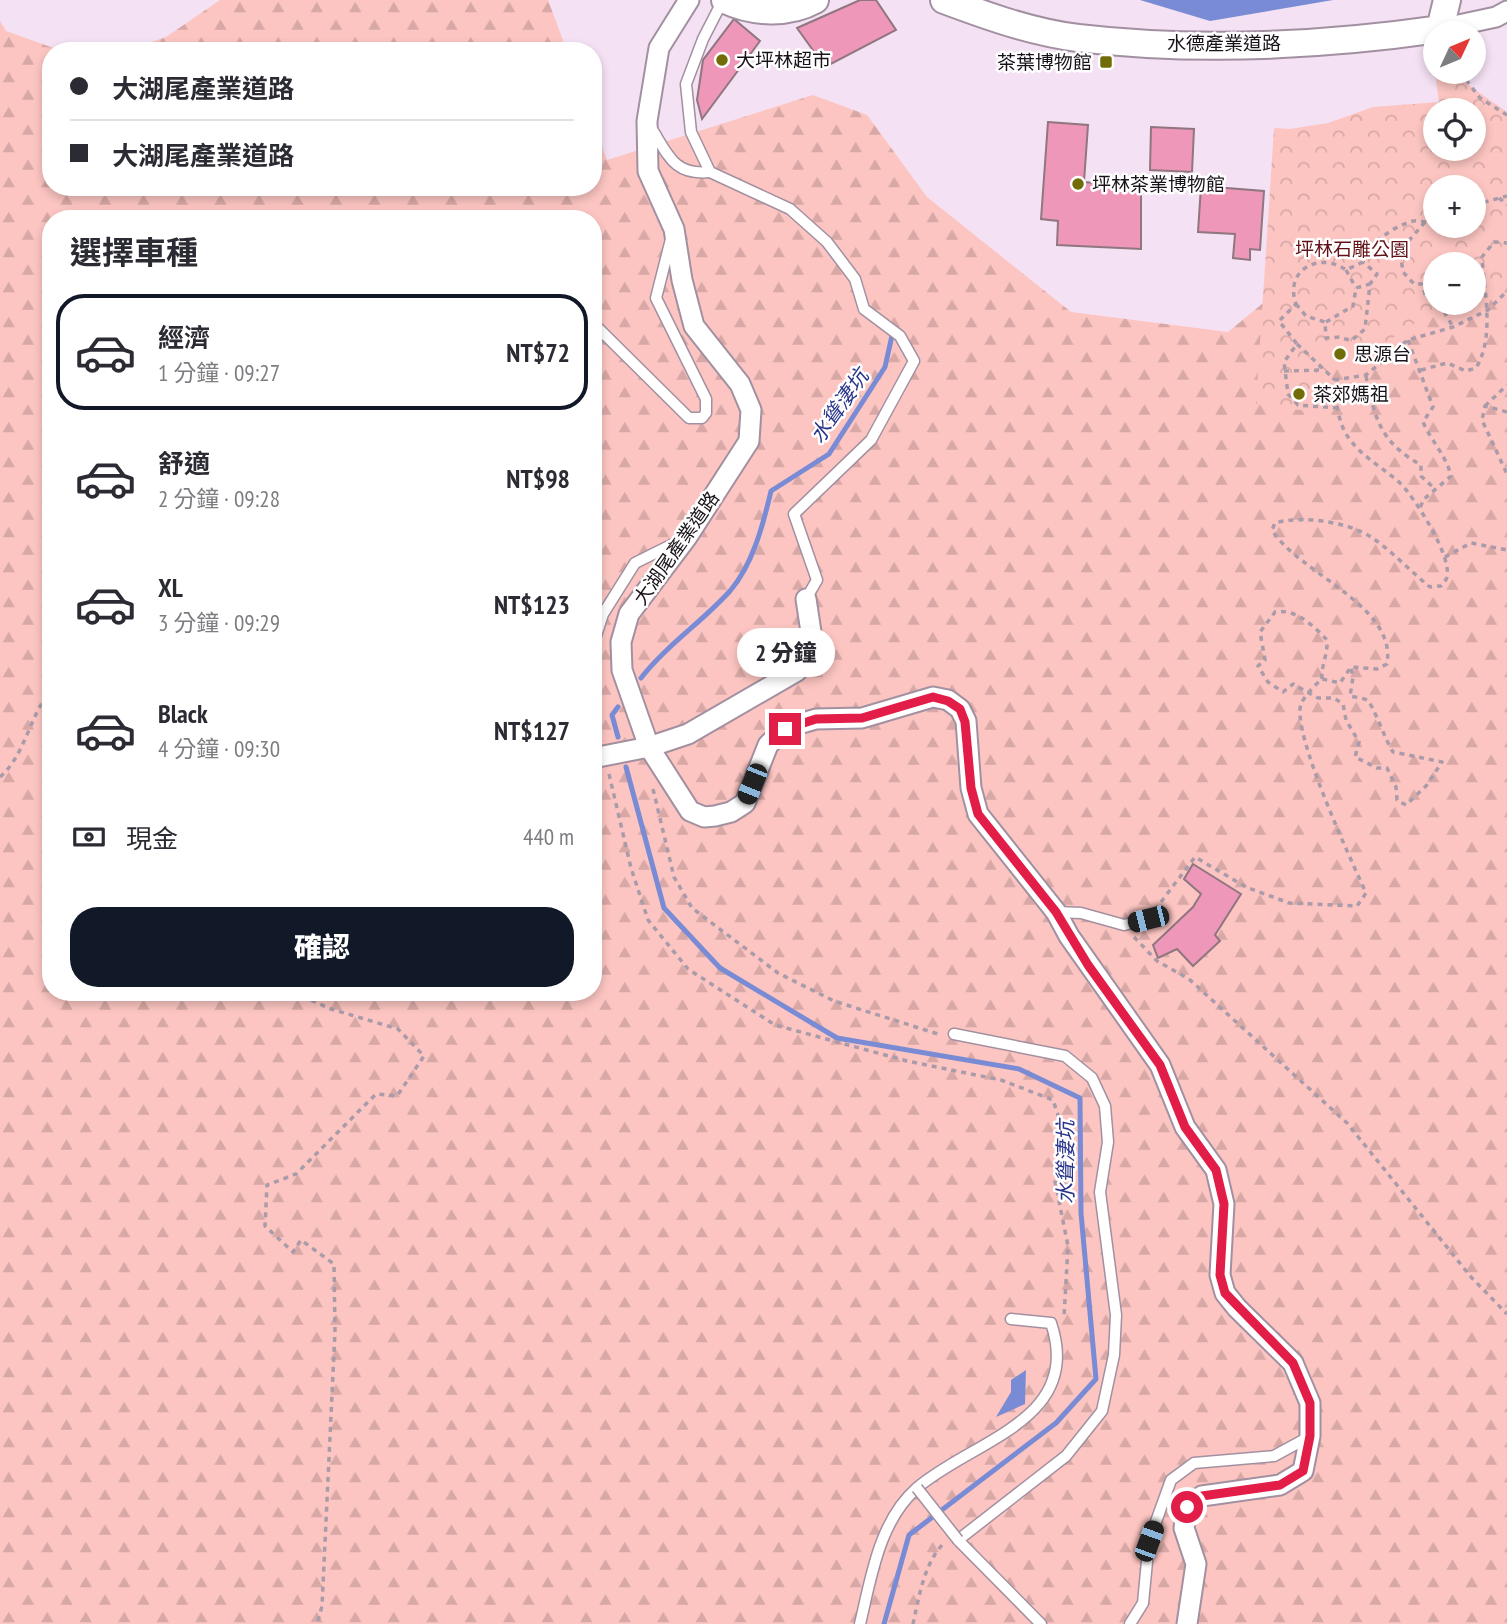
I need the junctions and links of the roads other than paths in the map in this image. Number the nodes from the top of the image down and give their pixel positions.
1 (689, 0) edge
2 (724, 0) edge
3 (815, 0) edge
4 (944, 0) edge
5 (1447, 0) edge
6 (1507, 11) edge
7 (1442, 21) edge
8 (1477, 21) edge
9 (1423, 31) edge
10 (647, 121) junction
11 (710, 172) junction
12 (674, 229) junction
13 (602, 332) edge
14 (687, 537) junction
15 (806, 599) joint
16 (602, 617) edge
17 (649, 747) junction
18 (602, 756) edge
19 (1056, 912) junction
20 (1148, 919) road end
21 (954, 1034) dead end
22 (1011, 1319) dead end
23 (1310, 1436) junction
24 (917, 1488) junction
25 (956, 1537) junction
26 (860, 1624) edge
27 (1041, 1624) edge
28 (1130, 1624) edge
29 (1187, 1624) edge

1 - 10 street, 大湖尾產業道路
2 - 3 street
2 - 11 lane
4 - 9 street, 水德產業道路
5 - 7 street
6 - 8 street, 水德產業道路
10 - 11 lane
10 - 12 street, 大湖尾產業道路
11 - 15 lane
12 - 13 lane
12 - 14 street, 大湖尾產業道路
14 - 16 lane
14 - 17 street, 大湖尾產業道路
15 - 17 street
17 - 18 street
17 - 19 street, 大湖尾產業道路
19 - 20 lane
19 - 23 street, 大湖尾產業道路
21 - 25 lane
22 - 24 lane
23 - 28 lane
23 - 29 street, 大湖尾產業道路
24 - 25 lane, bridge
24 - 26 lane
25 - 27 lane

